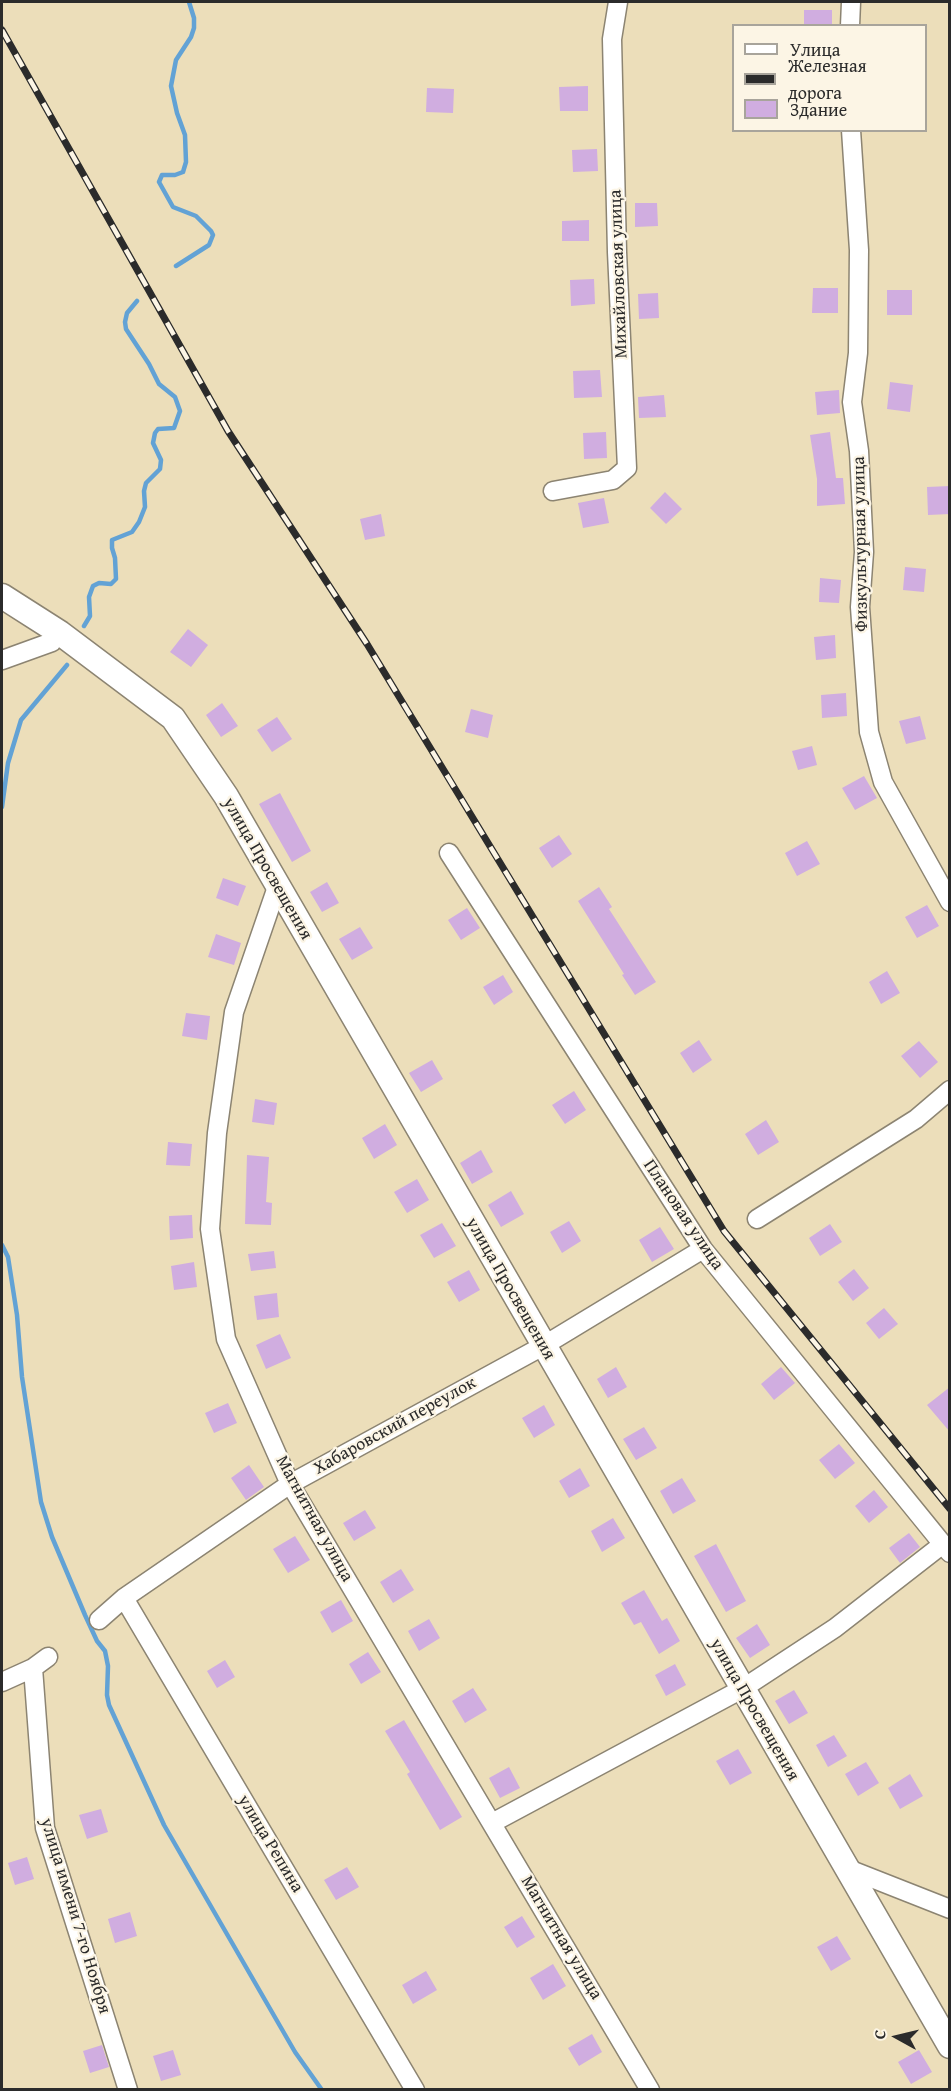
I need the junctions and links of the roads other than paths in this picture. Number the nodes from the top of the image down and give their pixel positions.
1 (618, 2) edge
2 (851, 2) edge
3 (850, 24) edge
4 (851, 132) edge
5 (553, 491) dead end
6 (2, 596) edge
7 (52, 642) dead end
8 (2, 660) edge
9 (449, 853) dead end
10 (277, 887) junction
11 (950, 902) edge
12 (950, 1090) edge
13 (757, 1219) dead end
14 (703, 1249) junction
15 (543, 1346) junction
16 (290, 1484) junction
17 (946, 1549) edge
18 (124, 1598) junction
19 (99, 1620) dead end
20 (48, 1657) dead end
21 (33, 1668) junction
22 (2, 1682) edge
23 (742, 1689) junction
24 (492, 1823) junction
25 (846, 1868) junction
26 (950, 1909) edge
27 (950, 2046) edge
28 (128, 2090) edge
29 (415, 2090) edge
30 (650, 2090) edge

1 - 5 street, Михайловская улица
2 - 3 street
4 - 11 street, Физкультурная улица
6 - 10 street, улица Просвещения
7 - 8 street
9 - 14 street, Плановая улица
10 - 15 street, улица Просвещения
10 - 16 street, Магнитная улица
12 - 13 street
14 - 15 street, Хабаровский переулок
14 - 17 street, Плановая улица
15 - 16 street, Хабаровский переулок
15 - 23 street, улица Просвещения
16 - 18 street, Хабаровский переулок
16 - 24 street, Магнитная улица
17 - 23 street
18 - 19 street, Хабаровский переулок
18 - 29 street, улица Репина
20 - 21 street
21 - 22 street
21 - 28 street, улица имени 7-го Ноября
23 - 24 street
23 - 25 street, улица Просвещения
24 - 30 street, Магнитная улица
25 - 26 street
25 - 27 street, улица Просвещения

